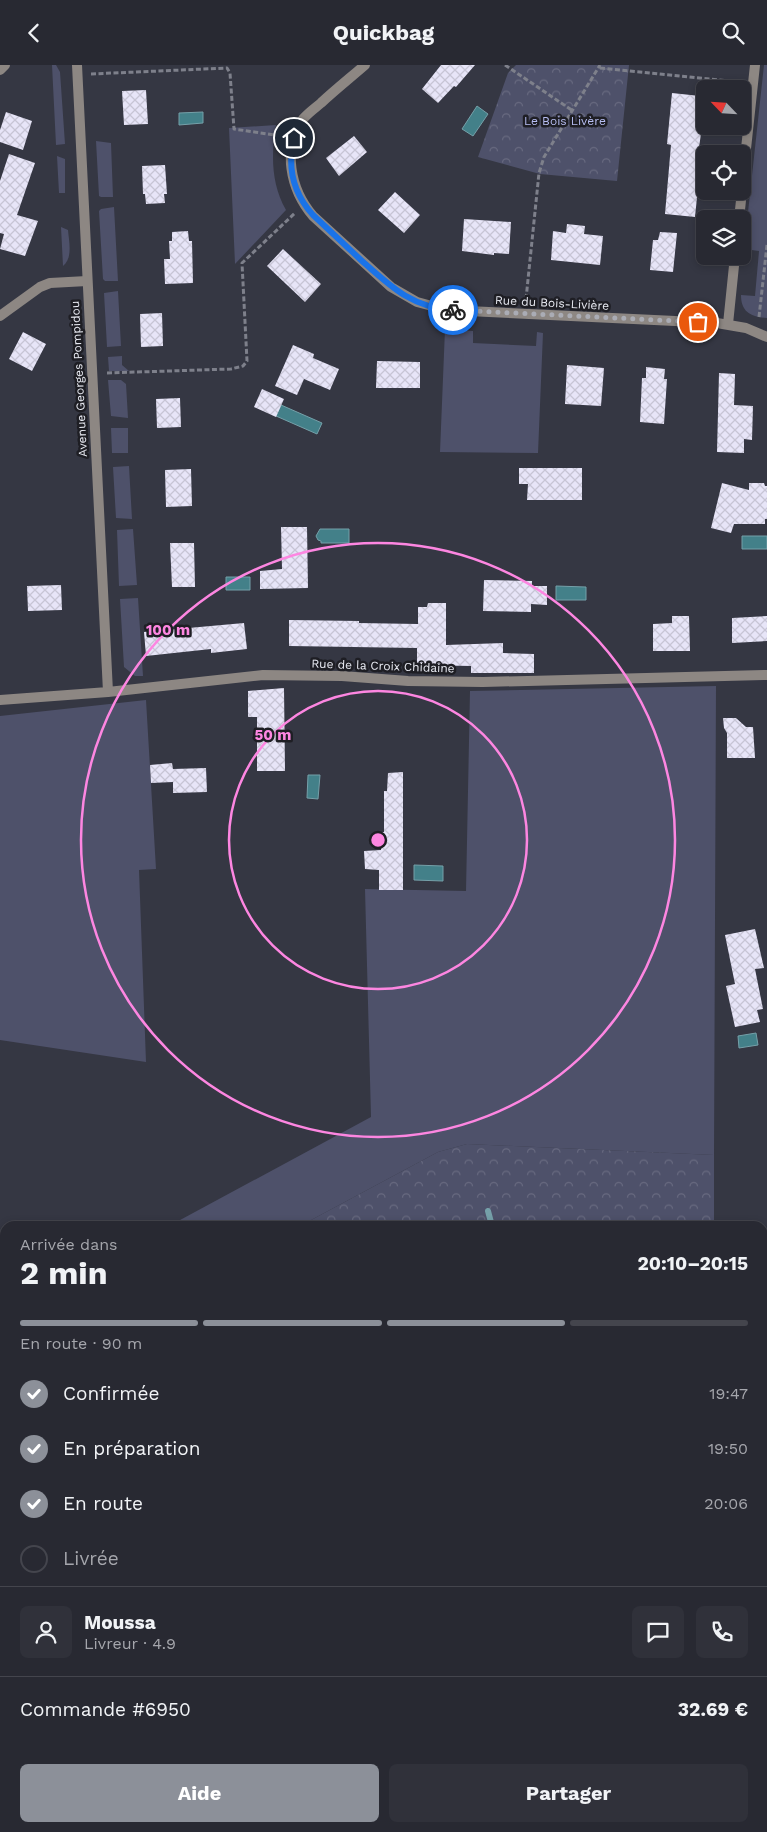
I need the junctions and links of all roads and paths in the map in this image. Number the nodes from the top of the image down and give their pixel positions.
1 (5, 65) edge
2 (365, 65) edge
3 (505, 65) edge
4 (756, 65) edge
5 (600, 66) edge
6 (0, 70) edge
7 (77, 70) edge
8 (754, 84) junction
9 (573, 111) junction
10 (294, 138) junction
11 (747, 145) edge
12 (303, 205) junction
13 (767, 245) edge
14 (734, 265) edge
15 (87, 281) junction
16 (524, 315) junction
17 (0, 317) edge
18 (728, 324) junction
19 (762, 335) edge
20 (91, 373) junction
21 (767, 675) edge
22 (108, 692) junction
23 (0, 700) edge

1 - 6 street
2 - 10 street, Rue du Bois-Livière
3 - 9 path
4 - 8 street
5 - 8 path
5 - 9 path
7 - 10 path
7 - 15 street, Avenue Georges Pompidou
8 - 11 street
9 - 16 path
10 - 12 street, Rue du Bois-Livière
12 - 16 street, Rue du Bois-Livière
12 - 20 path
13 - 19 path
14 - 18 street
15 - 17 street
15 - 20 street, Avenue Georges Pompidou
16 - 18 street, Rue du Bois-Livière
18 - 19 street, Rue du Bois-Livière
20 - 22 street, Avenue Georges Pompidou
21 - 22 street, Rue de la Croix Chidaine
22 - 23 street, Rue de la Croix Chidaine

